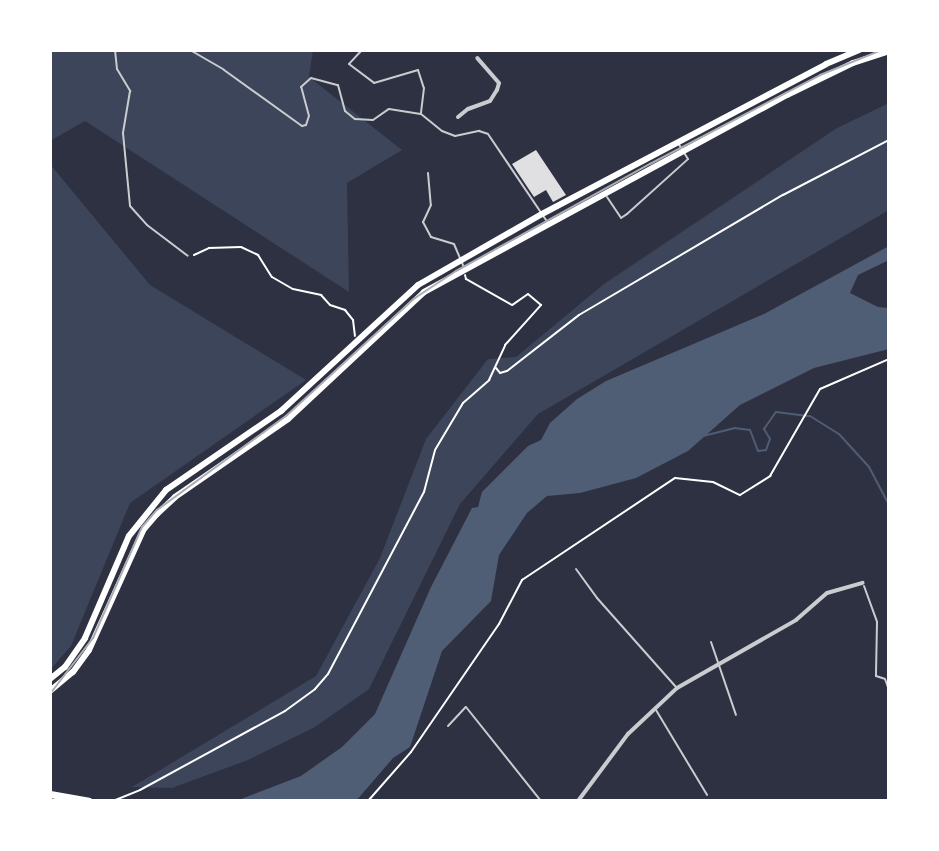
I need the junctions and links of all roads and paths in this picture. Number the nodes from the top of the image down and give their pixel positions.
1 (115, 50) edge
2 (190, 50) edge
3 (362, 50) edge
4 (859, 50) edge
5 (889, 51) edge
6 (477, 58) dead end
7 (421, 114) junction
8 (458, 117) dead end
9 (889, 140) edge
10 (678, 142) junction
11 (683, 150) junction
12 (428, 173) dead end
13 (604, 193) junction
14 (542, 214) junction
15 (548, 223) junction
16 (188, 256) joint
17 (460, 259) junction
18 (465, 270) junction
19 (359, 341) junction
20 (889, 359) edge
21 (496, 367) junction
22 (576, 569) dead end
23 (863, 583) joint
24 (711, 642) dead end
25 (719, 665) junction
26 (50, 679) edge
27 (677, 688) junction
28 (889, 690) edge
29 (50, 691) edge
30 (656, 710) junction
31 (736, 715) dead end
32 (448, 726) dead end
33 (50, 794) edge
34 (707, 795) dead end
35 (88, 801) edge
36 (113, 801) edge
37 (368, 801) edge
38 (541, 801) edge
39 (578, 801) edge

1 - 16 lane
2 - 7 lane
3 - 7 lane
4 - 10 main road
5 - 11 main road
6 - 8 street
7 - 14 lane
9 - 21 path
10 - 11 lane
10 - 14 main road
11 - 13 main road
11 - 13 lane
12 - 17 lane
13 - 15 main road
14 - 15 lane
14 - 17 main road
15 - 18 main road
16 - 19 path
17 - 18 lane
17 - 19 main road
18 - 21 path
18 - 29 main road
19 - 26 main road
20 - 37 path
21 - 36 path
22 - 27 lane
23 - 25 street
23 - 28 lane
24 - 25 lane
25 - 27 street
25 - 31 lane
27 - 30 street
30 - 34 lane
30 - 39 street
32 - 38 lane
33 - 35 highway

